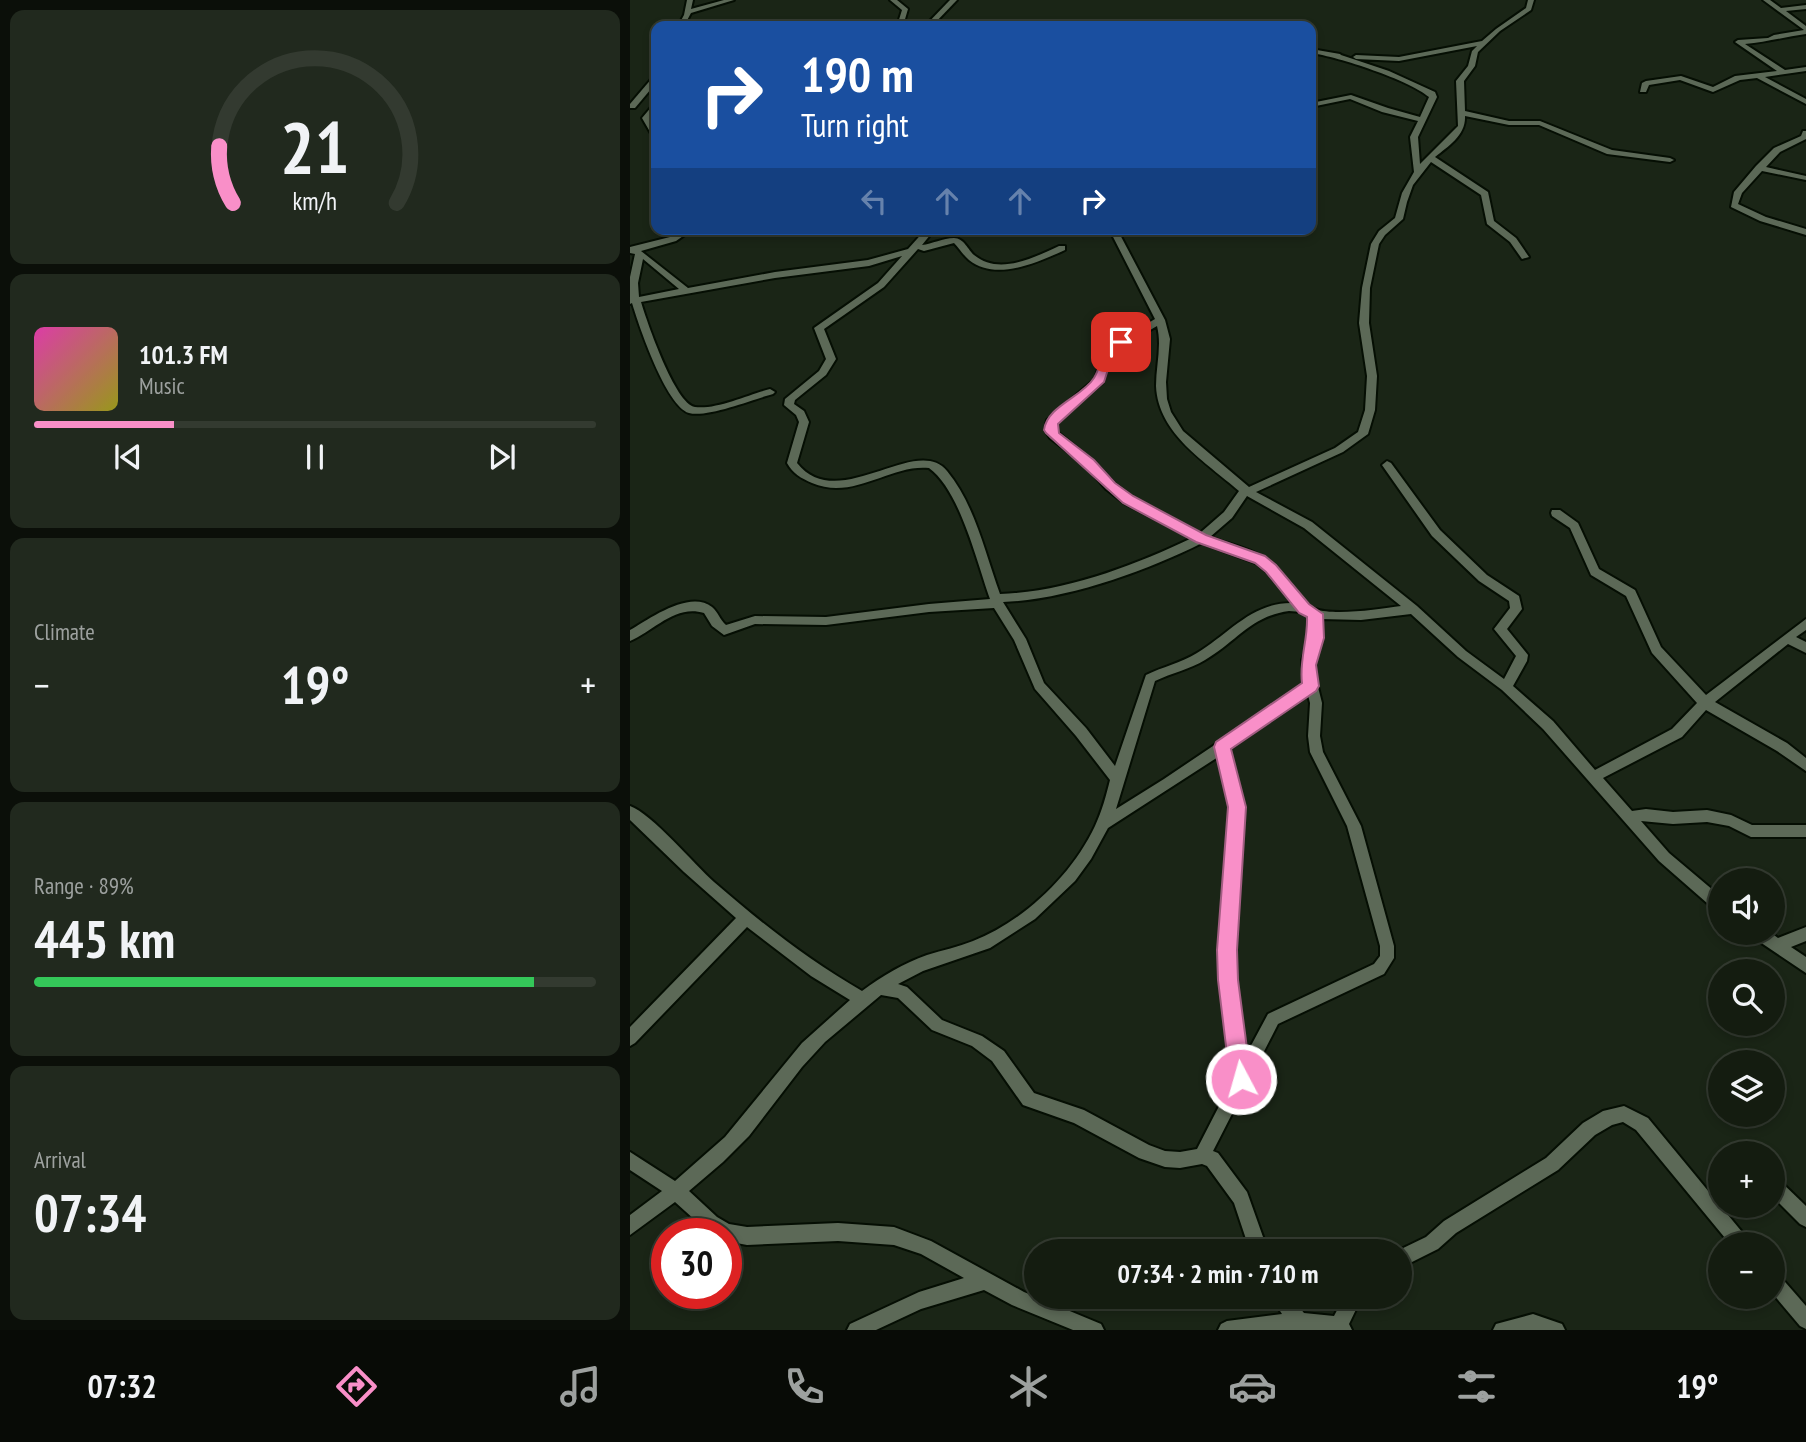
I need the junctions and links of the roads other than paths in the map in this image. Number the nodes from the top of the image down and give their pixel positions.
1 (690, 0) edge
2 (731, 0) edge
3 (893, 0) edge
4 (954, 0) edge
5 (1766, 0) edge
6 (1530, 1) edge
7 (1806, 7) edge
8 (1779, 10) junction
9 (688, 12) junction
10 (684, 21) edge
11 (901, 21) edge
12 (933, 21) edge
13 (1806, 30) edge
14 (1481, 43) junction
15 (1316, 52) edge
16 (1330, 54) junction
17 (1806, 69) edge
18 (1784, 72) junction
19 (1759, 76) junction
20 (651, 84) edge
21 (1643, 90) dead end
22 (651, 102) edge
23 (1806, 102) edge
24 (1316, 104) edge
25 (631, 106) edge
26 (1464, 113) junction
27 (1423, 120) junction
28 (1806, 133) edge
29 (1431, 158) junction
30 (1670, 160) dead end
31 (1759, 168) junction
32 (1417, 171) junction
33 (1806, 178) edge
34 (1806, 232) edge
35 (679, 235) edge
36 (926, 235) edge
37 (1116, 235) edge
38 (914, 248) junction
39 (1062, 248) dead end
40 (634, 251) edge
41 (1525, 257) dead end
42 (688, 292) junction
43 (633, 300) edge
44 (1160, 320) junction
45 (770, 392) dead end
46 (1387, 465) dead end
47 (1246, 490) junction
48 (1556, 513) dead end
49 (1201, 538) junction
50 (996, 600) junction
51 (1413, 609) junction
52 (1309, 611) junction
53 (1806, 623) edge
54 (630, 636) edge
55 (1788, 638) junction
56 (1806, 648) edge
57 (1311, 686) junction
58 (1506, 687) junction
59 (1705, 703) junction
60 (1222, 747) junction
61 (1806, 766) edge
62 (1595, 776) junction
63 (1117, 780) junction
64 (630, 813) edge
65 (1629, 817) junction
66 (1103, 824) junction
67 (1806, 831) edge
68 (1708, 895) edge
69 (747, 917) junction
70 (1806, 934) edge
71 (1778, 946) joint
72 (1806, 966) edge
73 (880, 987) junction
74 (862, 999) junction
75 (630, 1038) edge
76 (1241, 1079) junction
77 (1202, 1156) junction
78 (630, 1160) edge
79 (676, 1191) junction
80 (1785, 1198) edge
81 (1806, 1218) edge
82 (630, 1226) edge
83 (1731, 1232) edge
84 (1254, 1239) edge
85 (1412, 1253) edge
86 (984, 1281) junction
87 (1785, 1295) edge
88 (1290, 1309) edge
89 (1348, 1309) edge
90 (1806, 1320) edge
91 (1299, 1321) junction
92 (1341, 1328) edge
93 (856, 1330) edge
94 (1095, 1330) edge
95 (1227, 1330) edge
96 (1502, 1330) edge
97 (1556, 1330) edge

1 - 9 street
2 - 9 street
3 - 11 street
4 - 12 street
5 - 8 street
6 - 14 street
7 - 8 street
8 - 13 street
9 - 10 street
13 - 18 street
14 - 16 street
14 - 26 street
15 - 16 street
16 - 27 street
17 - 18 street
18 - 19 street
19 - 21 street
19 - 23 street
20 - 25 street
22 - 25 street
24 - 27 street
26 - 29 street
26 - 30 street
27 - 32 street
28 - 31 street
29 - 32 street
29 - 41 street
31 - 33 street
31 - 34 street
32 - 47 street
35 - 40 street
36 - 38 street
37 - 44 street
38 - 39 street
38 - 42 street
38 - 50 street
40 - 42 street
40 - 43 street
42 - 43 street
43 - 45 street
44 - 47 street
44 - 49 street
46 - 58 street
47 - 49 street
47 - 51 street
48 - 59 street
49 - 50 street
49 - 52 street
50 - 54 street
50 - 63 street
51 - 52 street
51 - 58 street
52 - 57 street
52 - 63 street
53 - 55 street
55 - 56 street
55 - 59 street
57 - 60 street
57 - 76 street
58 - 62 street
59 - 61 street
59 - 62 street
60 - 66 street
60 - 76 street
62 - 65 street
63 - 66 street
64 - 69 street
65 - 67 street
65 - 68 street
66 - 73 street
69 - 74 street
69 - 75 street
70 - 71 street
71 - 72 street
73 - 74 street
73 - 77 street
74 - 79 street
76 - 77 street
77 - 84 street
78 - 79 street
79 - 82 street
79 - 86 street
80 - 81 street
83 - 85 street
86 - 93 street
86 - 94 street
87 - 90 street
88 - 91 street
89 - 92 street
91 - 92 street
91 - 95 street
96 - 97 street

